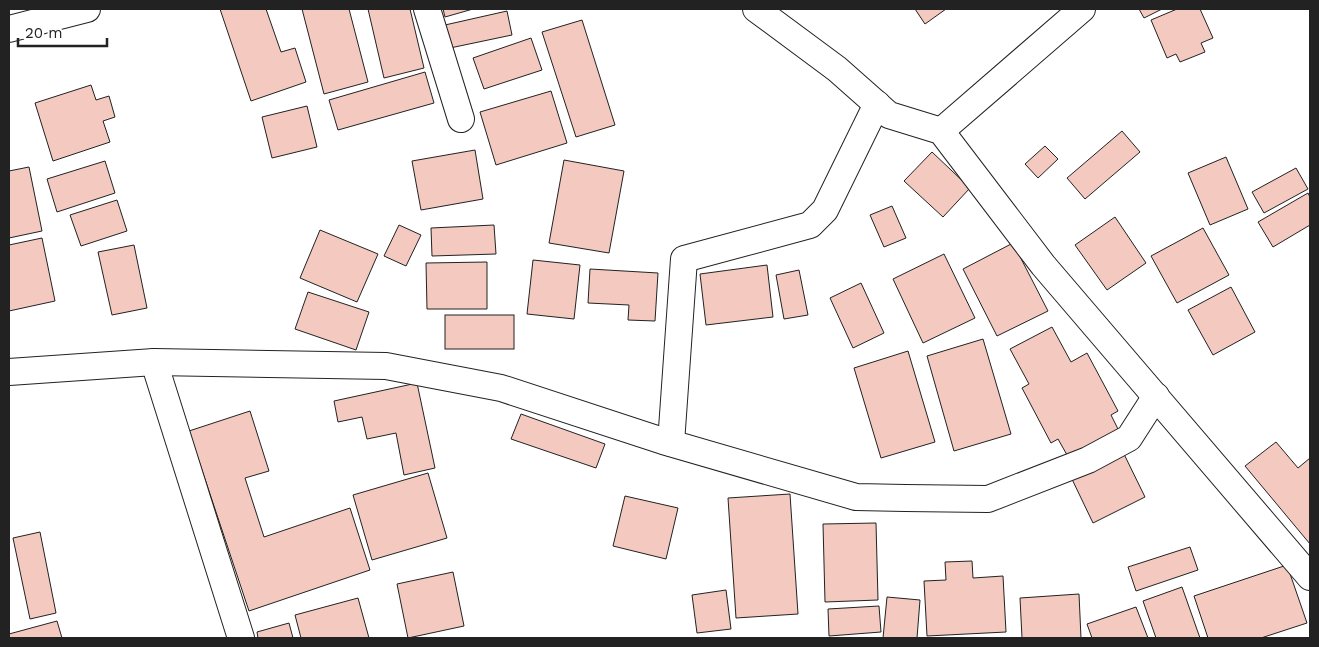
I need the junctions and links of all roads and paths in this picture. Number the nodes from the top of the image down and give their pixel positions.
1 (87, 9) edge
2 (427, 9) edge
3 (756, 9) edge
4 (1082, 9) edge
5 (9, 29) edge
6 (877, 104) junction
7 (461, 119) dead end
8 (940, 131) junction
9 (154, 362) junction
10 (9, 372) edge
11 (1156, 396) junction
12 (671, 443) junction
13 (1310, 577) edge
14 (241, 638) edge

1 - 5 street
2 - 7 street
3 - 6 street
4 - 8 street
6 - 8 street
6 - 12 street
8 - 11 street
9 - 10 street
9 - 12 street
9 - 14 street
11 - 12 street
11 - 13 street

